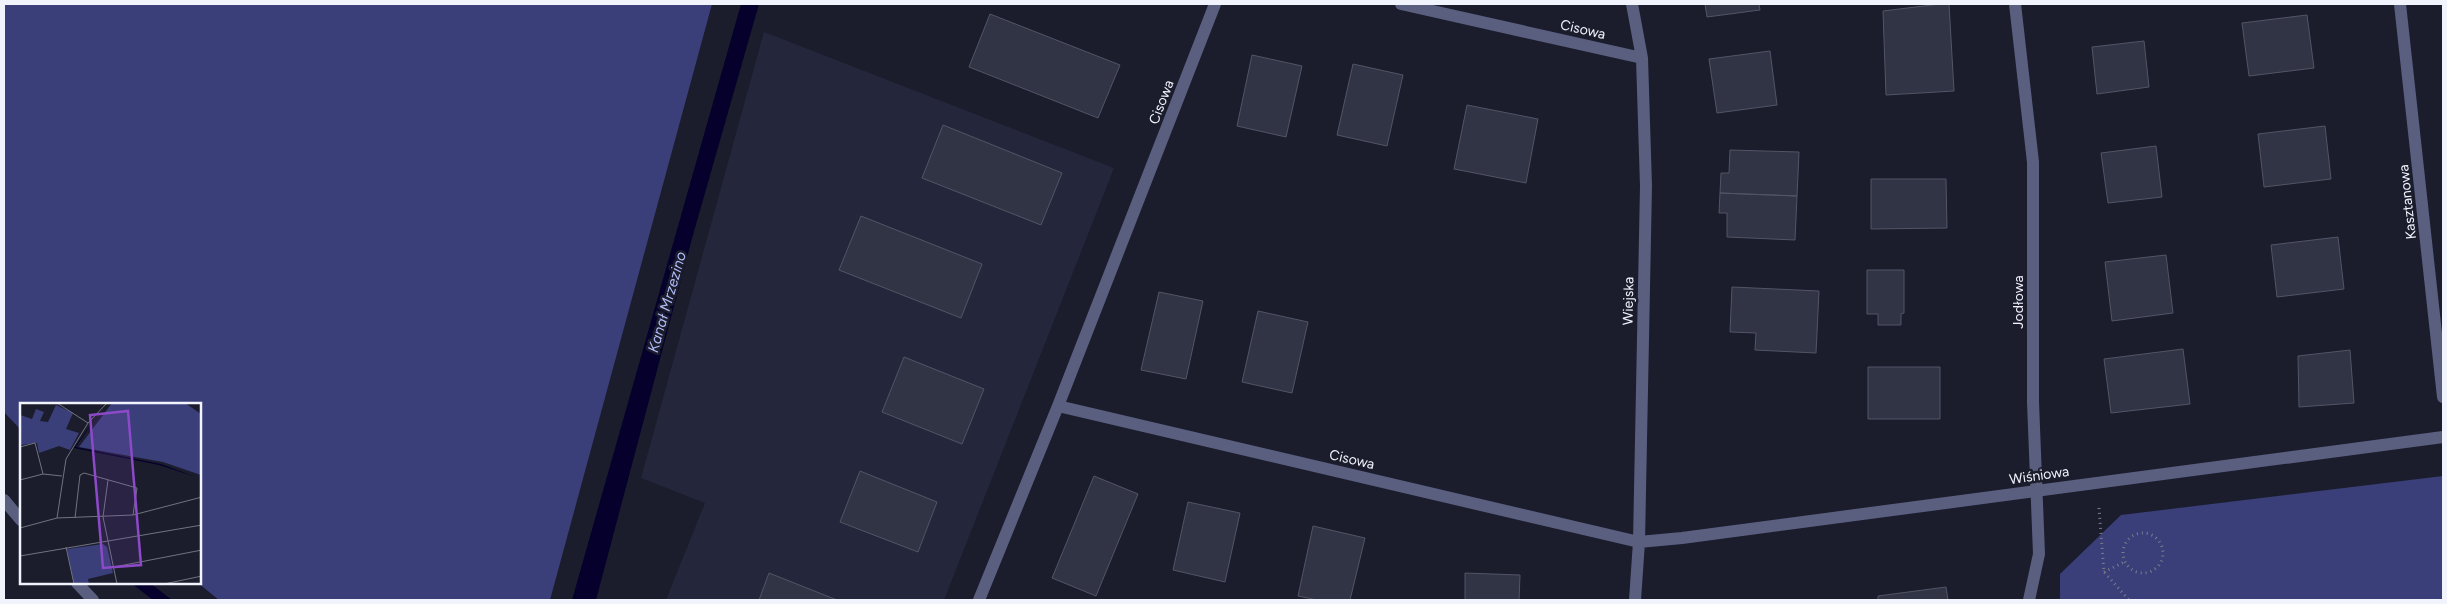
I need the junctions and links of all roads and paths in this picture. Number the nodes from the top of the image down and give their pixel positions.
1 (1215, 4) edge
2 (1401, 4) edge
3 (1632, 4) edge
4 (2015, 4) edge
5 (2400, 4) edge
6 (1642, 58) junction
7 (2443, 397) edge
8 (1058, 406) junction
9 (2443, 437) edge
10 (2097, 482) junction
11 (2038, 491) junction
12 (4, 500) edge
13 (20, 519) edge
14 (1639, 542) junction
15 (2124, 562) junction
16 (2104, 572) junction
17 (78, 584) edge
18 (93, 600) edge
19 (979, 600) edge
20 (1635, 600) edge
21 (2029, 600) edge
22 (2129, 600) edge

1 - 8 street, Cisowa
2 - 6 street, Cisowa
3 - 6 street, Wiejska
4 - 11 street, Jodłowa
5 - 7 street, Kasztanowa
6 - 14 street, Wiejska
8 - 14 street, Cisowa
8 - 19 street, Cisowa
9 - 10 street, Wiśniowa
10 - 11 street, Wiśniowa
10 - 16 path
11 - 14 street, Wiśniowa
11 - 21 street, Jodłowa
12 - 13 street
14 - 20 street, Wiejska
15 - 15 path
15 - 16 path
16 - 22 path
17 - 18 street

